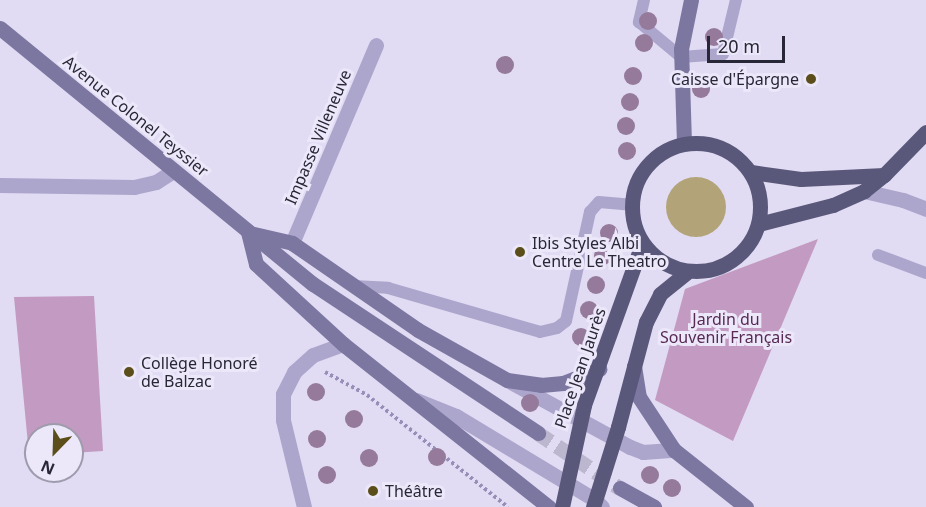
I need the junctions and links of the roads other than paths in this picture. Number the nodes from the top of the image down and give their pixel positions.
1 (644, 0) edge
2 (691, 0) edge
3 (736, 0) edge
4 (0, 28) edge
5 (376, 45) dead end
6 (681, 57) junction
7 (926, 132) edge
8 (684, 143) junction
9 (173, 171) junction
10 (751, 172) junction
11 (884, 175) junction
12 (0, 185) edge
13 (864, 191) junction
14 (631, 205) junction
15 (926, 209) edge
16 (759, 224) junction
17 (248, 232) junction
18 (292, 243) junction
19 (642, 244) junction
20 (878, 255) dead end
21 (688, 271) junction
22 (926, 273) edge
23 (352, 286) junction
24 (342, 344) junction
25 (634, 366) junction
26 (599, 369) junction
27 (507, 380) junction
28 (414, 398) junction
29 (579, 420) junction
30 (538, 433) tunnel mouth
31 (613, 439) junction
32 (674, 450) junction
33 (567, 483) junction
34 (620, 488) tunnel mouth
35 (597, 505) edge
36 (304, 507) edge
37 (549, 507) edge
38 (562, 507) edge
39 (654, 507) edge
40 (746, 507) edge

1 - 6 lane
2 - 6 main road
3 - 6 lane
4 - 9 main road, Avenue Colonel Teyssier
5 - 18 street, Impasse Villeneuve
6 - 8 main road
7 - 11 main road
8 - 10 main road
8 - 14 main road
9 - 12 street
9 - 17 main road, Avenue Colonel Teyssier
10 - 11 main road
10 - 16 main road
11 - 13 main road
13 - 15 street
13 - 16 main road
14 - 19 main road
14 - 23 lane
16 - 21 main road
17 - 18 main road
17 - 24 main road
17 - 30 main road, Avenue Colonel Teyssier
18 - 23 main road
19 - 21 main road
19 - 26 main road, Place Jean Jaurès
20 - 22 lane
21 - 25 main road
23 - 27 main road
24 - 28 main road
24 - 36 street
25 - 31 main road
25 - 32 main road
26 - 27 main road
26 - 29 main road, Place Jean Jaurès
27 - 29 street
28 - 33 street
28 - 37 main road
29 - 31 street
29 - 33 main road, Place Jean Jaurès
31 - 32 street
31 - 35 main road
32 - 40 main road
33 - 35 street
33 - 38 main road, Place Jean Jaurès
34 - 39 main road

